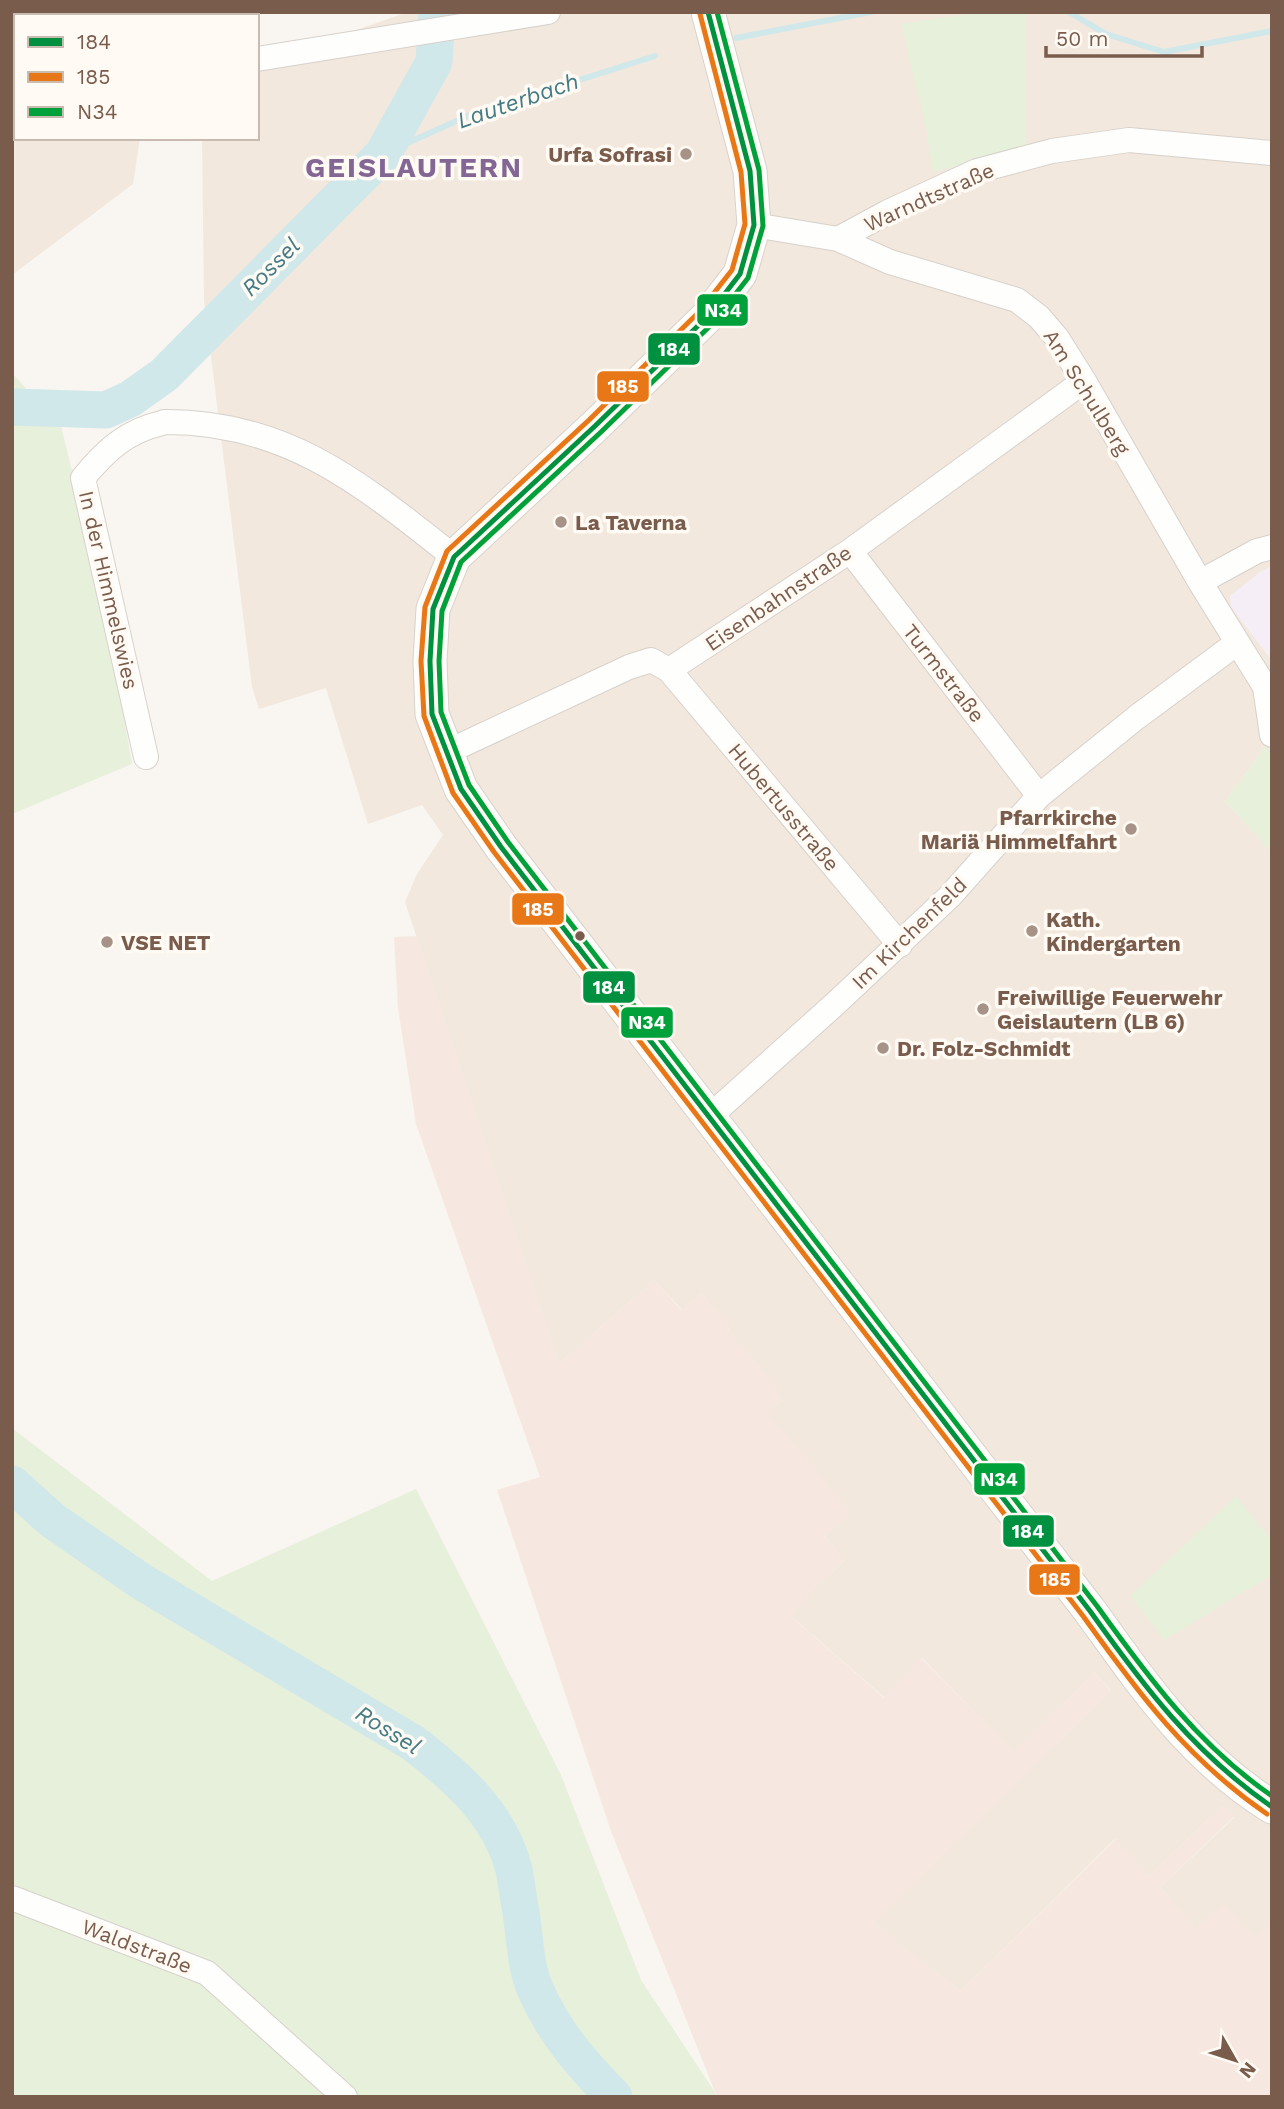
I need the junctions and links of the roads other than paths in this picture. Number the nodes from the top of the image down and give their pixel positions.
1 (548, 12) edge
2 (708, 12) edge
3 (259, 59) edge
4 (1272, 153) edge
5 (754, 225) junction
6 (838, 239) junction
7 (1084, 381) junction
8 (1272, 547) edge
9 (850, 551) junction
10 (454, 557) junction
11 (1200, 582) junction
12 (1237, 643) junction
13 (669, 670) junction
14 (1272, 735) edge
15 (447, 751) junction
16 (146, 757) dead end
17 (1039, 796) junction
18 (900, 945) junction
19 (709, 1117) junction
20 (1272, 1807) edge
21 (12, 1898) edge
22 (345, 2097) edge

1 - 3 street
2 - 5 main road
4 - 6 street, Warndtstraße
5 - 6 street, Am Schulberg
5 - 10 main road
6 - 7 street, Am Schulberg
7 - 9 street, Eisenbahnstraße
7 - 11 street, Am Schulberg
8 - 11 street
9 - 13 street, Eisenbahnstraße
9 - 17 street, Turmstraße
10 - 15 main road
10 - 16 street, In der Himmelswies
11 - 12 street, Am Schulberg
12 - 14 street, Am Schulberg
12 - 17 street, Im Kirchenfeld
13 - 15 street
13 - 18 street, Hubertusstraße
15 - 19 main road
17 - 18 street, Im Kirchenfeld
18 - 19 street, Im Kirchenfeld
19 - 20 main road
21 - 22 street, Waldstraße

